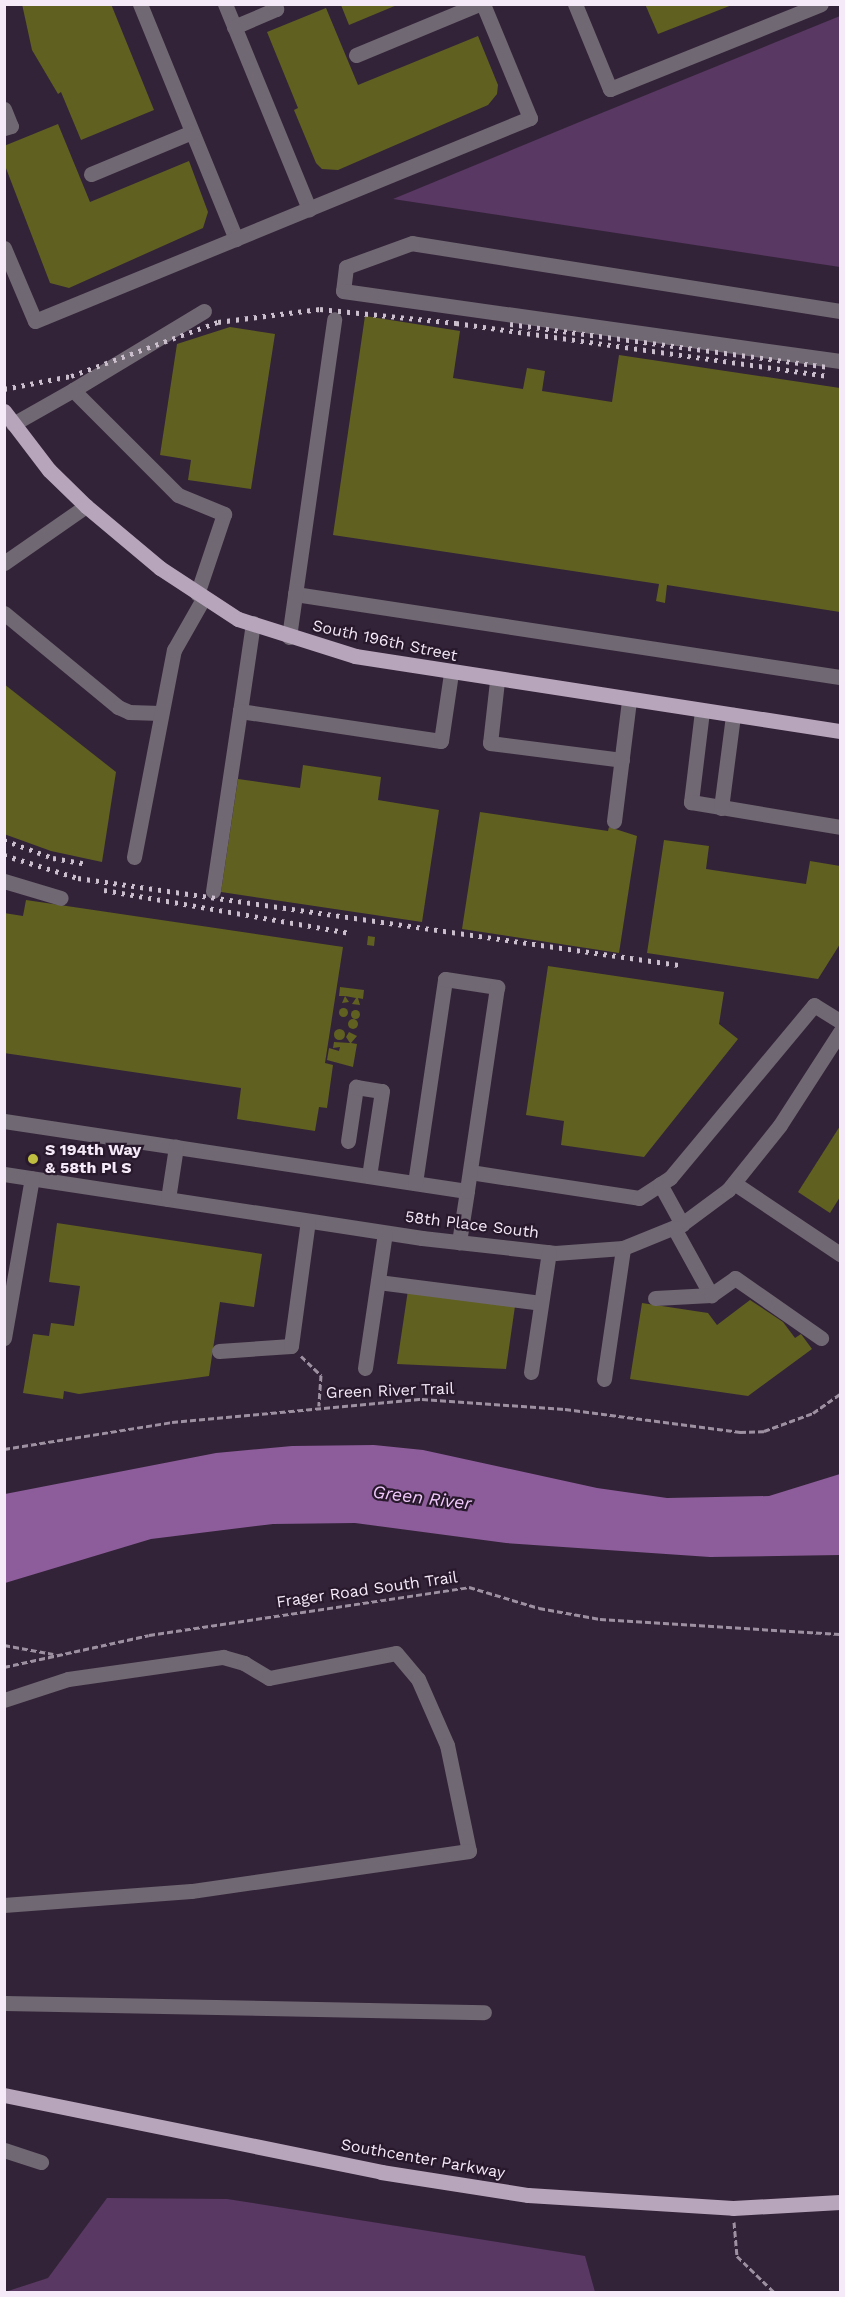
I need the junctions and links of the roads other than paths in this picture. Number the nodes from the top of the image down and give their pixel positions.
1 (140, 4) edge
2 (225, 4) edge
3 (274, 4) edge
4 (481, 4) edge
5 (575, 4) edge
6 (821, 4) edge
7 (234, 27) junction
8 (356, 55) dead end
9 (4, 109) edge
10 (4, 128) edge
11 (192, 132) junction
12 (91, 174) dead end
13 (309, 209) junction
14 (236, 238) junction
15 (4, 248) edge
16 (840, 310) edge
17 (204, 311) dead end
18 (334, 320) dead end
19 (840, 361) edge
20 (73, 390) junction
21 (9, 417) edge
22 (86, 506) junction
23 (4, 562) edge
24 (295, 594) junction
25 (200, 596) junction
26 (4, 613) edge
27 (253, 623) junction
28 (289, 637) junction
29 (451, 674) junction
30 (840, 678) edge
31 (498, 681) junction
32 (629, 700) junction
33 (240, 711) junction
34 (702, 711) junction
35 (162, 713) junction
36 (733, 715) junction
37 (840, 731) edge
38 (622, 760) junction
39 (721, 808) junction
40 (614, 821) dead end
41 (840, 827) edge
42 (134, 857) dead end
43 (5, 883) edge
44 (213, 891) dead end
45 (61, 898) dead end
46 (840, 1021) edge
47 (840, 1032) edge
48 (4, 1121) edge
49 (348, 1142) dead end
50 (176, 1147) junction
51 (470, 1172) junction
52 (4, 1173) edge
53 (369, 1176) junction
54 (32, 1178) junction
55 (415, 1183) junction
56 (734, 1183) junction
57 (660, 1184) junction
58 (467, 1191) junction
59 (168, 1199) junction
60 (308, 1221) junction
61 (678, 1226) junction
62 (385, 1233) junction
63 (459, 1242) junction
64 (623, 1248) junction
65 (549, 1252) junction
66 (840, 1254) edge
67 (378, 1282) junction
68 (711, 1295) junction
69 (655, 1298) dead end
70 (541, 1304) junction
71 (4, 1338) edge
72 (821, 1338) dead end
73 (219, 1351) dead end
74 (365, 1368) dead end
75 (531, 1372) dead end
76 (604, 1379) dead end
77 (4, 1700) edge
78 (4, 1905) edge
79 (4, 2003) edge
80 (484, 2012) dead end
81 (4, 2095) edge
82 (4, 2150) edge
83 (41, 2162) dead end
84 (840, 2202) edge

1 - 11 street
2 - 7 street
3 - 7 street
4 - 8 street
4 - 13 street
5 - 6 street
7 - 13 street
9 - 10 street
11 - 12 street
11 - 14 street
13 - 14 street
14 - 15 street
16 - 19 street
17 - 20 street
18 - 24 street
20 - 21 street
20 - 25 street
21 - 22 main road, South 196th Street
22 - 23 street
22 - 25 main road, South 196th Street
24 - 28 street
24 - 30 street
25 - 27 main road, South 196th Street
25 - 35 street
26 - 35 street
27 - 28 main road, South 196th Street
27 - 33 street
28 - 29 main road, South 196th Street
29 - 31 main road, South 196th Street
29 - 33 street
31 - 32 main road, South 196th Street
31 - 38 street
32 - 34 main road, South 196th Street
32 - 38 street
33 - 44 street
34 - 36 main road, South 196th Street
34 - 39 street
35 - 42 street
36 - 37 main road, South 196th Street
36 - 39 street
38 - 40 street
39 - 41 street
43 - 45 street
46 - 57 street
47 - 56 street, 58th Place South
48 - 50 street
49 - 53 street
50 - 53 street
50 - 59 street
51 - 55 street
51 - 57 street
51 - 58 street
52 - 54 street, 58th Place South
53 - 55 street
54 - 59 street, 58th Place South
54 - 71 street
55 - 58 street
56 - 61 street, 58th Place South
56 - 66 street
57 - 61 street
58 - 63 street
59 - 60 street, 58th Place South
60 - 62 street, 58th Place South
60 - 73 street
61 - 64 street, 58th Place South
61 - 68 street
62 - 63 street, 58th Place South
62 - 67 street
63 - 65 street, 58th Place South
64 - 65 street, 58th Place South
64 - 76 street
65 - 70 street
67 - 70 street
67 - 74 street
68 - 69 street
68 - 72 street
70 - 75 street
77 - 78 street
79 - 80 street
81 - 84 main road, Southcenter Parkway
82 - 83 street

